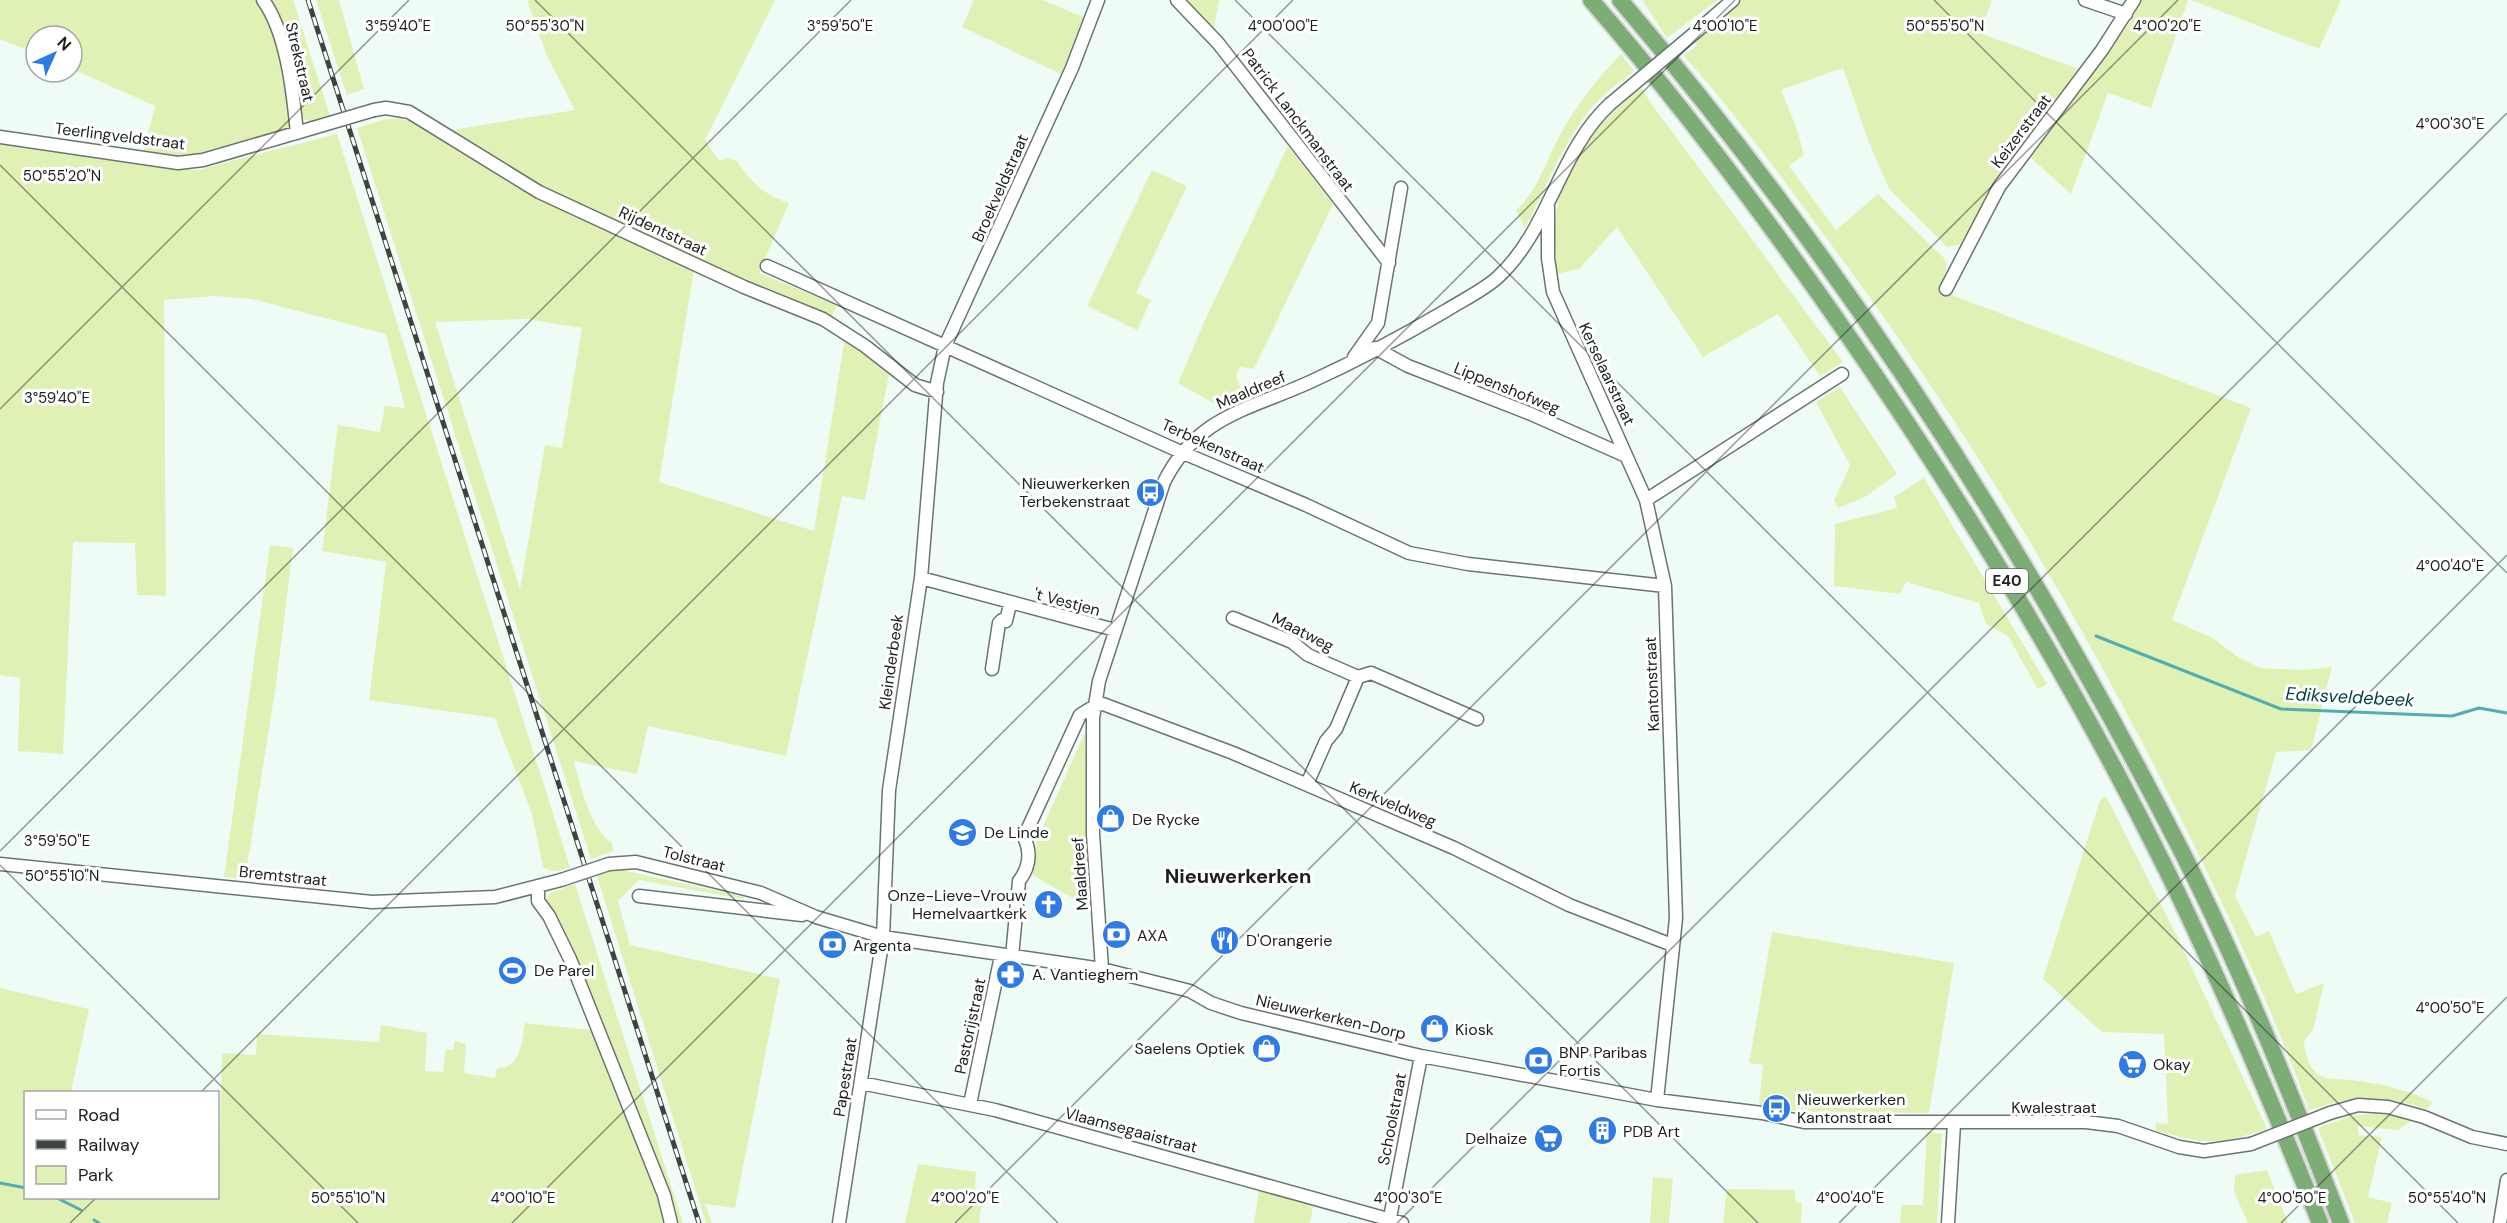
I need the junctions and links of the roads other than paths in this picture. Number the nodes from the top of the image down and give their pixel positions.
1 (263, 0) edge
2 (1098, 0) edge
3 (1177, 0) edge
4 (1591, 0) edge
5 (1620, 0) edge
6 (1732, 0) edge
7 (2085, 0) edge
8 (2134, 0) edge
9 (2126, 14) junction
10 (374, 110) joint
11 (297, 133) junction
12 (0, 137) edge
13 (1401, 188) dead end
14 (1548, 205) junction
15 (1523, 249) junction
16 (1548, 258) junction
17 (1389, 263) junction
18 (766, 266) dead end
19 (1946, 290) dead end
20 (945, 346) junction
21 (1375, 348) junction
22 (1351, 360) junction
23 (1842, 374) dead end
24 (937, 392) junction
25 (1181, 452) junction
26 (1626, 456) junction
27 (1646, 500) junction
28 (921, 578) junction
29 (1665, 586) junction
30 (1011, 604) junction
31 (1233, 618) dead end
32 (1115, 630) junction
33 (992, 669) dead end
34 (1358, 677) junction
35 (1096, 705) junction
36 (1477, 719) dead end
37 (1307, 784) junction
38 (0, 864) edge
39 (561, 880) joint
40 (537, 887) junction
41 (639, 896) dead end
42 (816, 917) junction
43 (883, 937) junction
44 (1672, 945) junction
45 (1006, 956) junction
46 (1102, 969) junction
47 (1421, 1056) junction
48 (861, 1083) junction
49 (1657, 1101) junction
50 (970, 1104) junction
51 (1954, 1124) junction
52 (2507, 1144) edge
53 (2507, 1180) edge
54 (1389, 1221) edge
55 (671, 1223) edge
56 (839, 1223) edge
57 (1402, 1223) edge
58 (1948, 1223) edge
59 (2320, 1223) edge
60 (2341, 1223) edge
61 (2500, 1223) edge

1 - 11 street, Strekstraat
2 - 20 street, Broekveldstraat
3 - 17 street, Patrick Lanckmanstraat
4 - 59 highway, E40
5 - 60 highway, E40
6 - 14 street, bridge
7 - 9 street
8 - 9 street, Keizerstraat
9 - 19 street, Keizerstraat
10 - 11 street, Teerlingveldstraat, bridge
10 - 24 street, Rijdentstraat
11 - 12 street, Teerlingveldstraat
13 - 17 street, Maaldreef
14 - 15 street
14 - 16 street, Kerselaarstraat
15 - 16 street
15 - 21 street
16 - 26 street, Kerselaarstraat
17 - 22 street, Maaldreef
18 - 20 street, Terbekenstraat
20 - 24 street, Broekveldstraat
20 - 25 street, Terbekenstraat
21 - 22 street
21 - 26 street, Lippenshofweg
22 - 25 street, Maaldreef
23 - 27 street
24 - 28 street, Kleinderbeek
25 - 29 street, Terbekenstraat
25 - 32 street, Maaldreef
26 - 27 street, Kerselaarstraat
27 - 29 street, Kantonstraat
28 - 30 street, 't Vestjen
28 - 43 street, Kleinderbeek
29 - 44 street, Kantonstraat
30 - 32 street, 't Vestjen
30 - 33 street, 't Vestjen
31 - 34 street, Maatweg
32 - 35 street, Maaldreef
34 - 36 street, Maatweg
34 - 37 street
35 - 37 street, Kerkveldweg
35 - 45 street
35 - 46 street, Maaldreef
37 - 44 street, Kerkveldweg
38 - 40 street, Bremtstraat
39 - 40 street, Bremtstraat
39 - 42 street, Tolstraat, bridge
40 - 55 street
41 - 42 street, Tolstraat
42 - 43 street, Tolstraat
43 - 45 street, Tolstraat
43 - 48 street, Papestraat
44 - 49 street, Kantonstraat
45 - 46 street, Nieuwerkerken-Dorp
45 - 50 street, Pastorijstraat
46 - 47 street, Nieuwerkerken-Dorp
47 - 49 street, Nieuwerkerken-Dorp
47 - 54 street, Schoolstraat
48 - 50 street, Vlaamsegaaistraat
48 - 56 street, Papestraat
49 - 51 street, Kwalestraat
50 - 54 street, Vlaamsegaaistraat
51 - 52 street, Kwalestraat, bridge
51 - 58 street
53 - 61 street
54 - 57 street, Vlaamsegaaistraat

